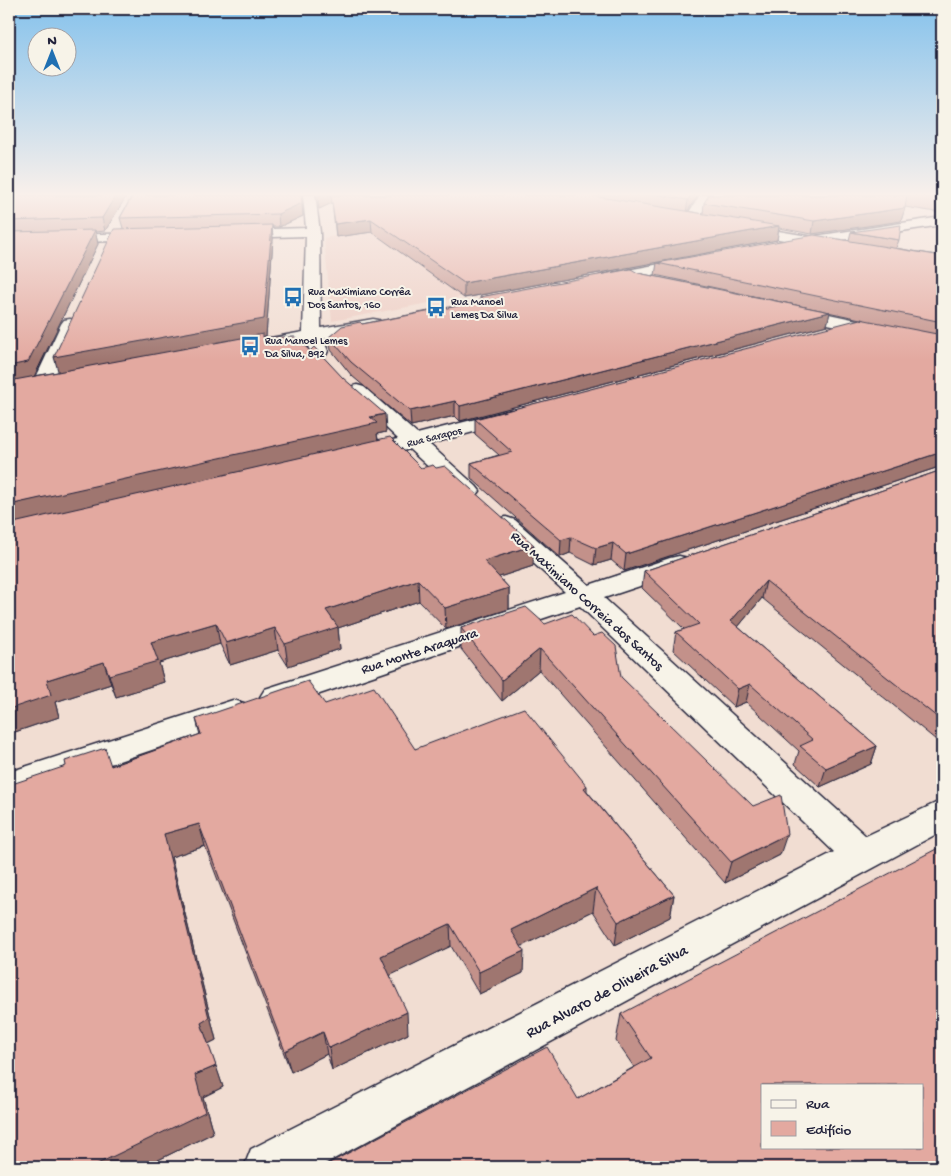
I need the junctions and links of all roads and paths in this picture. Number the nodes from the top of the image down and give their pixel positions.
1 (104, 250) edge
2 (313, 250) edge
3 (102, 255) edge
4 (707, 260) edge
5 (626, 275) junction
6 (588, 282) edge
7 (664, 283) edge
8 (78, 308) edge
9 (780, 308) edge
10 (390, 320) edge
11 (856, 325) junction
12 (312, 335) junction
13 (808, 337) edge
14 (942, 343) edge
15 (246, 348) edge
16 (68, 382) edge
17 (528, 411) edge
18 (412, 442) junction
19 (384, 448) edge
20 (707, 554) edge
21 (585, 596) junction
22 (9, 785) edge
23 (942, 814) edge
24 (862, 855) junction
25 (269, 1167) edge

1 - 3 street
2 - 12 street, Rua Maximiano Correia dos Santos
4 - 5 street
5 - 6 street
5 - 7 street
8 - 16 street
9 - 11 street
10 - 12 street
11 - 13 street
11 - 14 street
12 - 15 street
12 - 18 street, Rua Maximiano Correia dos Santos
17 - 18 street, Rua Sarapos
18 - 19 street, Rua Sarapos
18 - 21 street, Rua Maximiano Correia dos Santos
20 - 21 street, Rua Monte Araquara
21 - 22 street, Rua Monte Araquara
21 - 24 street, Rua Maximiano Correia dos Santos
23 - 24 street, Rua Alvaro de Oliveira Silva
24 - 25 street, Rua Alvaro de Oliveira Silva

